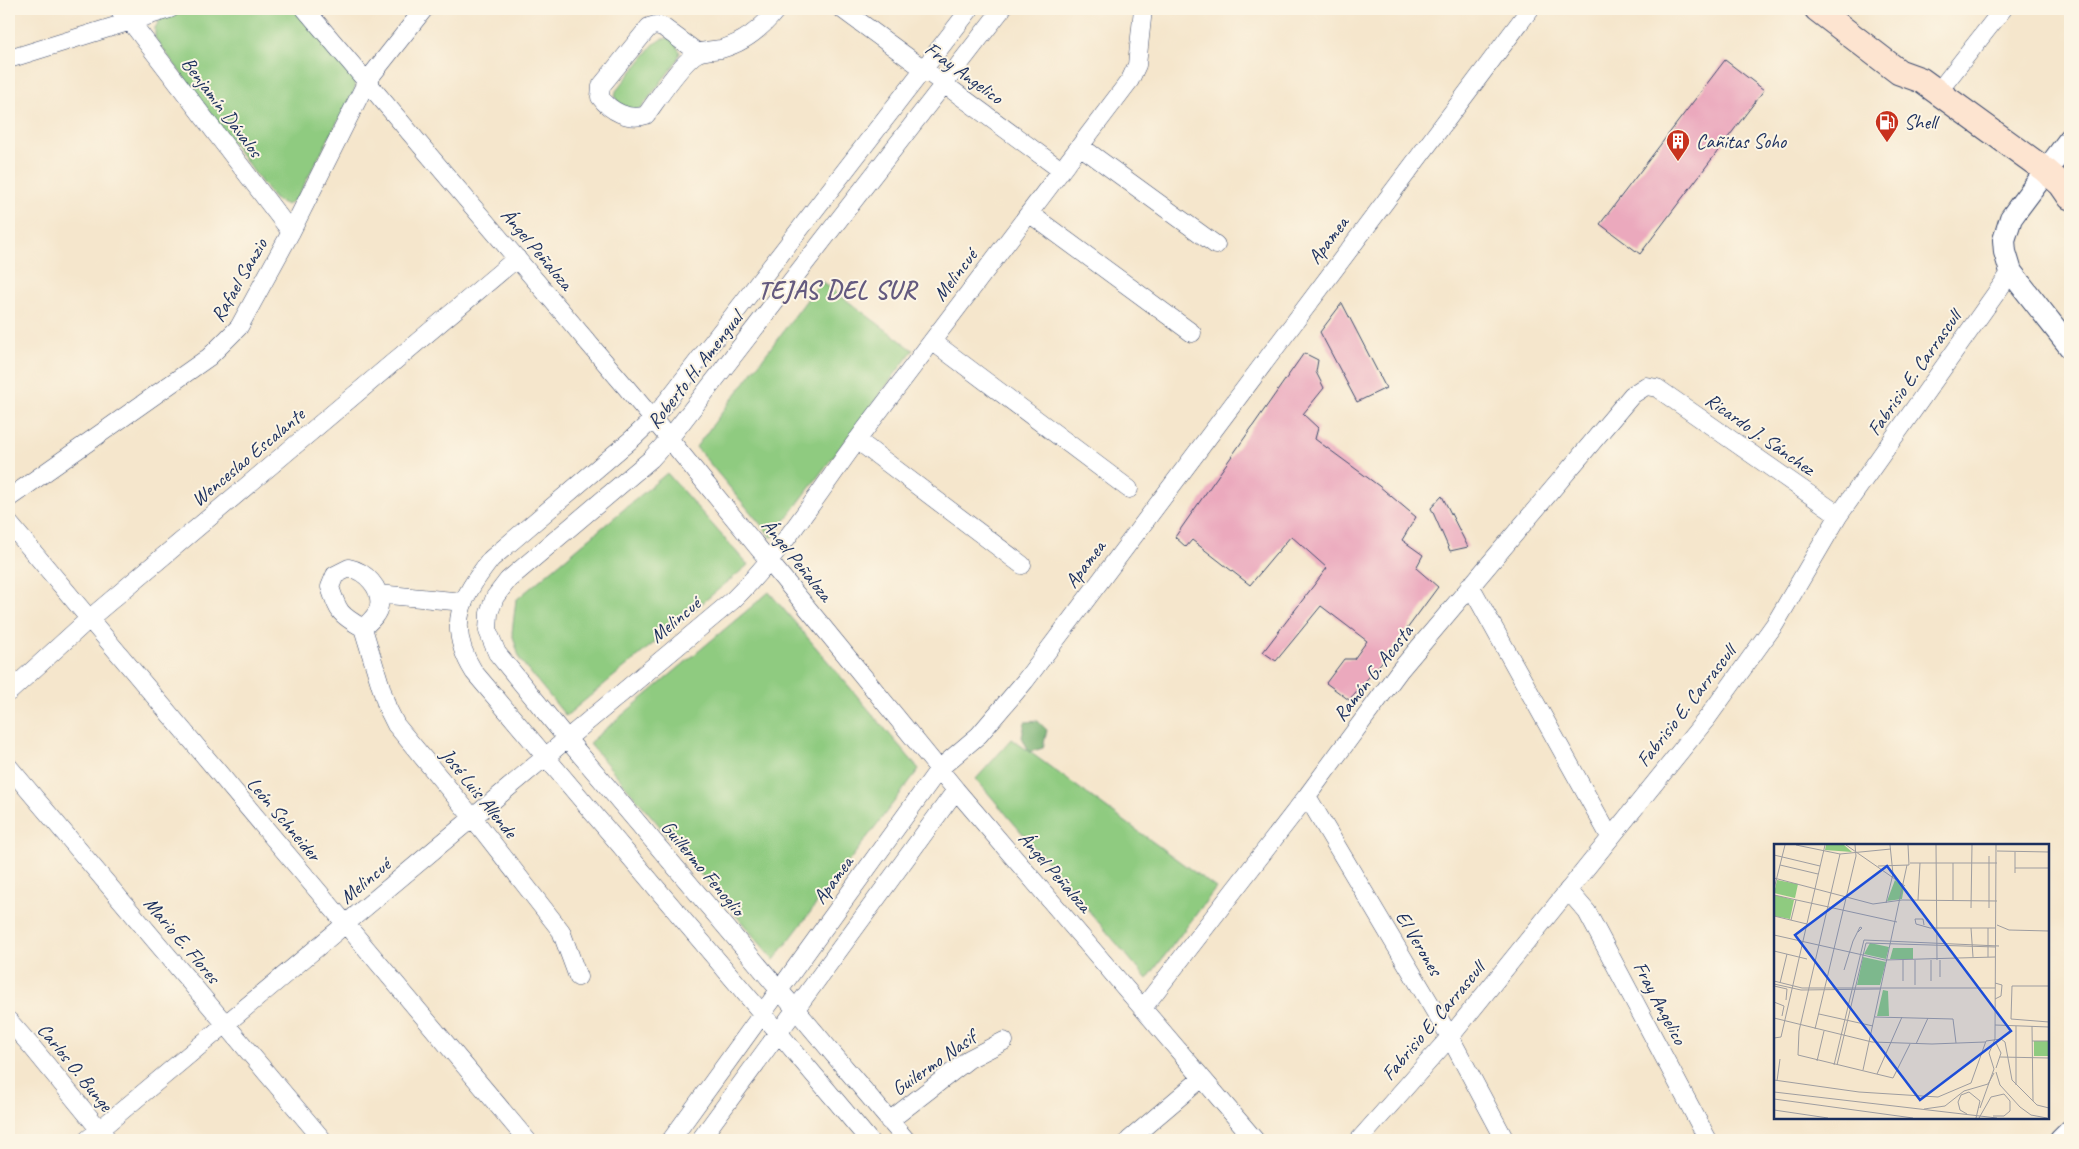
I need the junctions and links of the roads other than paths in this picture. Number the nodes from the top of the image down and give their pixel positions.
1 (118, 9) edge
2 (170, 9) edge
3 (304, 9) edge
4 (424, 9) edge
5 (777, 9) edge
6 (842, 9) edge
7 (970, 9) edge
8 (1002, 9) edge
9 (1143, 9) edge
10 (1530, 9) edge
11 (1817, 9) edge
12 (1842, 9) edge
13 (2003, 9) edge
14 (130, 22) junction
15 (698, 53) junction
16 (9, 59) edge
17 (923, 69) junction
18 (367, 81) junction
19 (944, 85) junction
20 (1929, 86) junction
21 (2070, 138) edge
22 (1080, 146) junction
23 (1061, 170) junction
24 (2062, 185) edge
25 (1029, 213) junction
26 (291, 232) junction
27 (1216, 245) dead end
28 (516, 258) junction
29 (2011, 272) junction
30 (1192, 333) dead end
31 (932, 341) junction
32 (2070, 347) edge
33 (1656, 388) joint
34 (653, 418) junction
35 (670, 439) junction
36 (857, 440) junction
37 (1129, 489) dead end
38 (9, 498) edge
39 (1839, 515) junction
40 (9, 523) edge
41 (770, 560) junction
42 (1022, 565) dead end
43 (1470, 585) junction
44 (378, 594) junction
45 (462, 606) junction
46 (489, 613) joint
47 (89, 619) junction
48 (362, 628) junction
49 (9, 692) edge
50 (567, 739) junction
51 (545, 757) junction
52 (9, 767) edge
53 (939, 769) junction
54 (956, 790) junction
55 (1307, 796) junction
56 (473, 818) junction
57 (1610, 837) junction
58 (1568, 890) junction
59 (345, 925) junction
60 (578, 977) dead end
61 (779, 991) junction
62 (1143, 1008) junction
63 (795, 1010) junction
64 (762, 1014) junction
65 (9, 1021) edge
66 (226, 1025) junction
67 (778, 1034) junction
68 (1450, 1037) junction
69 (1004, 1041) dead end
70 (1202, 1078) junction
71 (889, 1121) junction
72 (2070, 1131) edge
73 (98, 1137) edge
74 (323, 1140) edge
75 (527, 1140) edge
76 (670, 1140) edge
77 (700, 1140) edge
78 (869, 1140) edge
79 (906, 1140) edge
80 (1129, 1140) edge
81 (1255, 1140) edge
82 (1359, 1140) edge
83 (1505, 1140) edge
84 (1708, 1140) edge
85 (2061, 1140) edge

1 - 14 street, Benjamín Dávalos
2 - 14 street
3 - 18 street, Ángel Peñaloza
4 - 18 street, Rafael Sanzio
5 - 15 street
6 - 17 street, Fray Angelico
7 - 17 street, Roberto H. Amengual
8 - 19 street, Roberto H. Amengual
9 - 22 street, Melincué
10 - 53 street, Apamea
11 - 20 main road
12 - 20 main road
13 - 20 street
14 - 16 street
14 - 26 street, Benjamín Dávalos
15 - 15 street
17 - 19 street, Fray Angelico
17 - 34 street, Roberto H. Amengual
18 - 26 street, Rafael Sanzio
18 - 28 street, Ángel Peñaloza
19 - 23 street, Fray Angelico
19 - 35 street, Roberto H. Amengual
20 - 24 main road
21 - 24 street
22 - 23 street, Melincué
22 - 27 street
23 - 25 street, Melincué
24 - 29 street
25 - 30 street
25 - 31 street, Melincué
26 - 38 street, Rafael Sanzio
28 - 34 street, Ángel Peñaloza
28 - 47 street, Wenceslao Escalante
29 - 32 street
29 - 39 street, Fabrisio E. Carrascull
31 - 36 street, Melincué
31 - 37 street
33 - 39 street, Ricardo J. Sánchez
33 - 43 street, Ramón G. Acosta
34 - 35 street, Ángel Peñaloza
34 - 45 street, Roberto H. Amengual
35 - 41 street, Ángel Peñaloza
35 - 46 street, Roberto H. Amengual
36 - 41 street, Melincué
36 - 42 street
39 - 57 street, Fabrisio E. Carrascull
40 - 47 street, León Schneider
41 - 50 street, Melincué
41 - 53 street, Ángel Peñaloza
43 - 55 street, Ramón G. Acosta
43 - 57 street
44 - 45 street
44 - 48 street
44 - 48 street
45 - 51 street
46 - 50 street, Guillermo Fenoglio
47 - 49 street, Wenceslao Escalante
47 - 59 street, León Schneider
48 - 56 street, José Luis Allende
50 - 51 street, Melincué
50 - 61 street, Guillermo Fenoglio
51 - 56 street, Melincué
51 - 64 street
52 - 66 street, Mario E. Flores
53 - 54 street, Ángel Peñaloza
53 - 61 street, Apamea
54 - 62 street, Ángel Peñaloza
54 - 63 street
55 - 62 street, Ramón G. Acosta
55 - 68 street, El Verones
56 - 59 street, Melincué
56 - 60 street, José Luis Allende
57 - 58 street, Fabrisio E. Carrascull
58 - 68 street, Fabrisio E. Carrascull
58 - 84 street, Fray Angelico
59 - 66 street, Melincué
59 - 75 street, León Schneider
61 - 63 street, Guillermo Fenoglio
61 - 64 street, Apamea
62 - 70 street, Ángel Peñaloza
63 - 67 street
63 - 71 street, Guillermo Fenoglio
64 - 67 street
64 - 76 street, Apamea
65 - 73 street, Carlos O. Bunge
66 - 73 street, Melincué
66 - 74 street, Mario E. Flores
67 - 77 street
67 - 78 street
68 - 82 street, Fabrisio E. Carrascull
68 - 83 street, El Verones
69 - 71 street, Guilermo Nasif
70 - 80 street
70 - 81 street, Ángel Peñaloza
71 - 79 street, Guillermo Fenoglio
72 - 85 street

